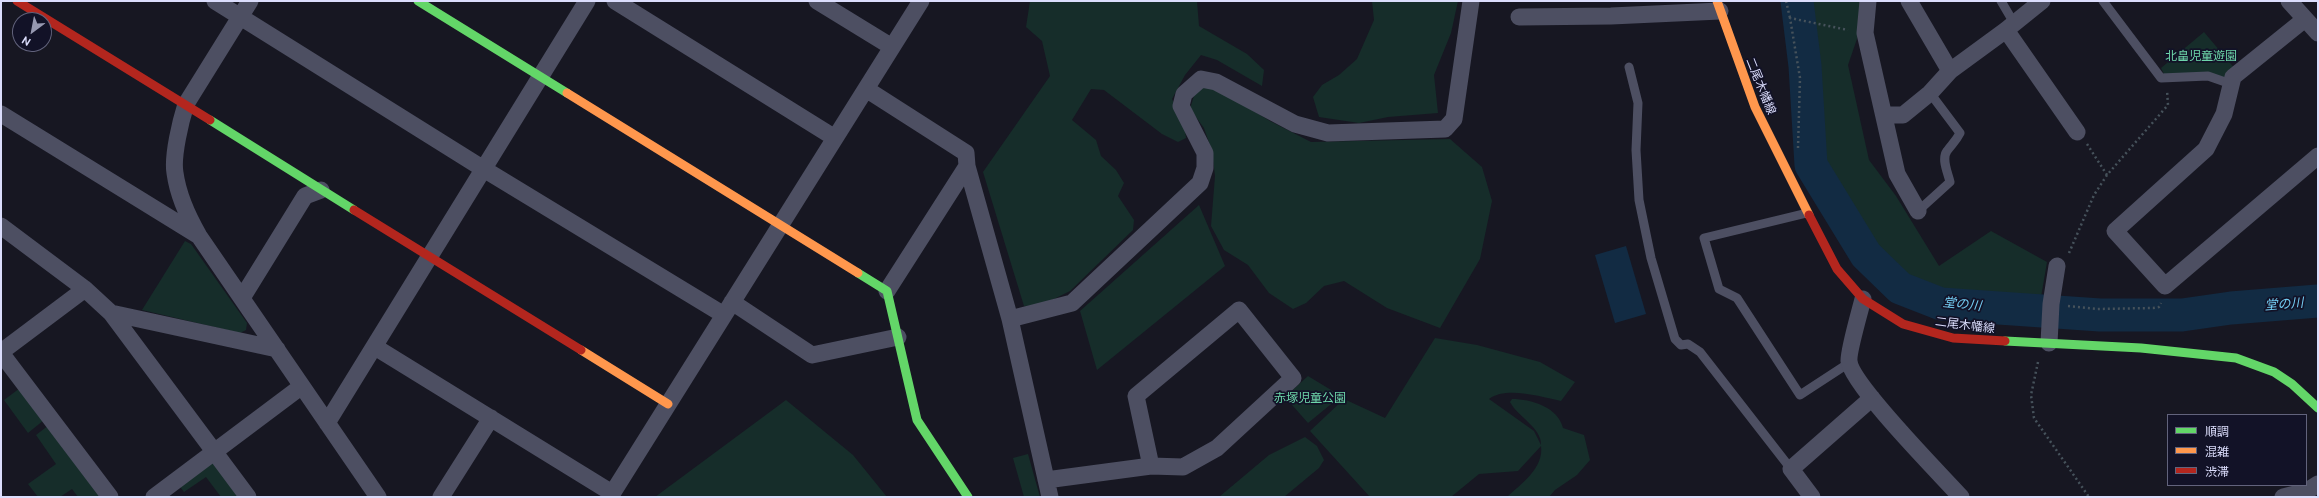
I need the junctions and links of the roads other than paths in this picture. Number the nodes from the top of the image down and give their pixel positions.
1 (17, 1) edge
2 (215, 1) edge
3 (250, 1) edge
4 (418, 1) edge
5 (587, 1) edge
6 (615, 1) edge
7 (817, 1) edge
8 (921, 1) edge
9 (1471, 1) edge
10 (1868, 1) edge
11 (1909, 1) edge
12 (2001, 1) edge
13 (2042, 1) edge
14 (2103, 1) edge
15 (2289, 1) edge
16 (1719, 6) edge
17 (240, 16) junction
18 (1519, 16) dead end
19 (2305, 19) junction
20 (2010, 27) junction
21 (2318, 33) edge
22 (892, 47) junction
23 (1629, 67) dead end
24 (1950, 71) junction
25 (541, 76) junction
26 (2232, 84) junction
27 (866, 89) junction
28 (1930, 94) junction
29 (186, 104) junction
30 (1, 114) edge
31 (1884, 115) junction
32 (2077, 132) road end
33 (835, 138) junction
34 (2318, 156) edge
35 (967, 166) junction
36 (482, 168) junction
37 (321, 190) junction
38 (1918, 211) joint
39 (1807, 213) junction
40 (781, 224) junction
41 (1, 226) edge
42 (199, 236) junction
43 (428, 257) junction
44 (2057, 266) road end
45 (85, 289) junction
46 (887, 291) junction
47 (242, 298) junction
48 (1863, 299) junction
49 (728, 309) junction
50 (111, 313) junction
51 (1010, 320) junction
52 (898, 337) junction
53 (2046, 343) junction
54 (375, 348) junction
55 (277, 350) junction
56 (1, 352) edge
57 (1849, 363) junction
58 (302, 386) junction
59 (1872, 398) junction
60 (668, 404) junction
61 (2318, 408) edge
62 (491, 418) junction
63 (327, 423) junction
64 (214, 452) junction
65 (1151, 466) junction
66 (1791, 469) junction
67 (1046, 480) junction
68 (2318, 484) edge
69 (611, 495) edge
70 (110, 497) edge
71 (154, 497) edge
72 (248, 497) edge
73 (378, 497) edge
74 (441, 497) edge
75 (968, 497) edge
76 (1050, 497) edge
77 (1812, 497) edge
78 (1961, 497) edge
79 (2283, 497) edge

1 - 29 street
2 - 17 street
3 - 17 street
4 - 25 street
5 - 25 street
6 - 33 street
7 - 22 street
8 - 22 street
9 - 51 street
10 - 31 street
11 - 24 street
12 - 20 lane
13 - 20 street
14 - 26 lane
15 - 19 street
16 - 18 street
16 - 39 street, 二尾木幡線
17 - 29 street
17 - 36 street
19 - 21 street
19 - 26 street
20 - 24 street
20 - 32 street
22 - 27 street
23 - 66 lane
24 - 28 street
25 - 36 street
25 - 40 street
26 - 34 street
27 - 33 street
27 - 35 street
28 - 31 street
28 - 38 lane
29 - 37 street
29 - 42 street
30 - 42 street
31 - 38 street
33 - 40 street
35 - 46 street
35 - 51 street
36 - 43 street
36 - 49 street
37 - 43 street
37 - 47 street
39 - 48 street, 二尾木幡線
39 - 57 lane
40 - 46 street
40 - 49 street
41 - 45 street
42 - 47 street
43 - 54 street
43 - 60 street
44 - 53 street
45 - 50 street
45 - 56 street
46 - 52 street
47 - 55 street
48 - 53 street, 二尾木幡線
48 - 57 street
49 - 52 street
49 - 60 street
50 - 55 street
50 - 64 street
51 - 67 street
52 - 75 street
53 - 61 street, 二尾木幡線
54 - 62 street
54 - 63 street
55 - 58 street
56 - 70 street
57 - 59 street
58 - 63 street
58 - 64 street
59 - 66 street
59 - 78 street
60 - 69 street
62 - 69 street
62 - 74 street
63 - 73 street
64 - 71 street
64 - 72 street
65 - 65 street
65 - 67 street
66 - 77 street
67 - 76 street
68 - 79 street

